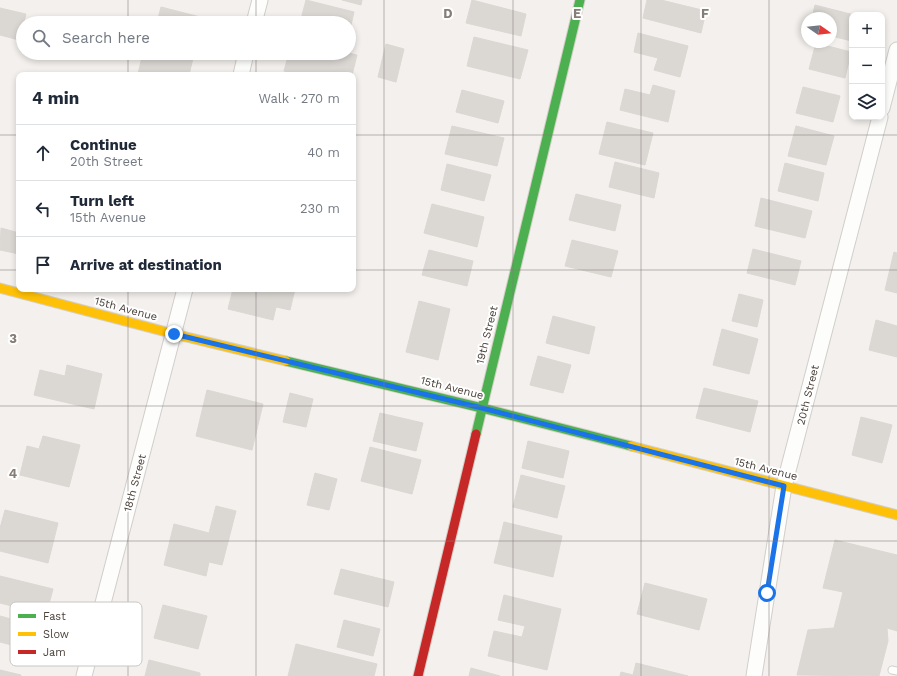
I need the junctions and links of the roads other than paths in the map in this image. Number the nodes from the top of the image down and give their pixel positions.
1 (260, 0) edge
2 (580, 0) edge
3 (256, 16) edge
4 (897, 50) edge
5 (244, 60) edge
6 (242, 72) edge
7 (885, 96) edge
8 (879, 120) edge
9 (0, 288) edge
10 (184, 292) edge
11 (174, 334) junction
12 (482, 408) junction
13 (784, 486) junction
14 (897, 515) edge
15 (103, 602) edge
16 (87, 666) edge
17 (84, 676) edge
18 (418, 676) edge
19 (754, 676) edge

1 - 3 street
2 - 12 street, 19th Street
4 - 7 street
5 - 6 street
8 - 13 street, 20th Street
9 - 11 street, 15th Avenue
10 - 11 street, 18th Street
11 - 12 street, 15th Avenue
11 - 15 street, 18th Street
12 - 13 street, 15th Avenue
12 - 18 street, 19th Street
13 - 14 street, 15th Avenue
13 - 19 street, 20th Street
16 - 17 street, 18th Street

